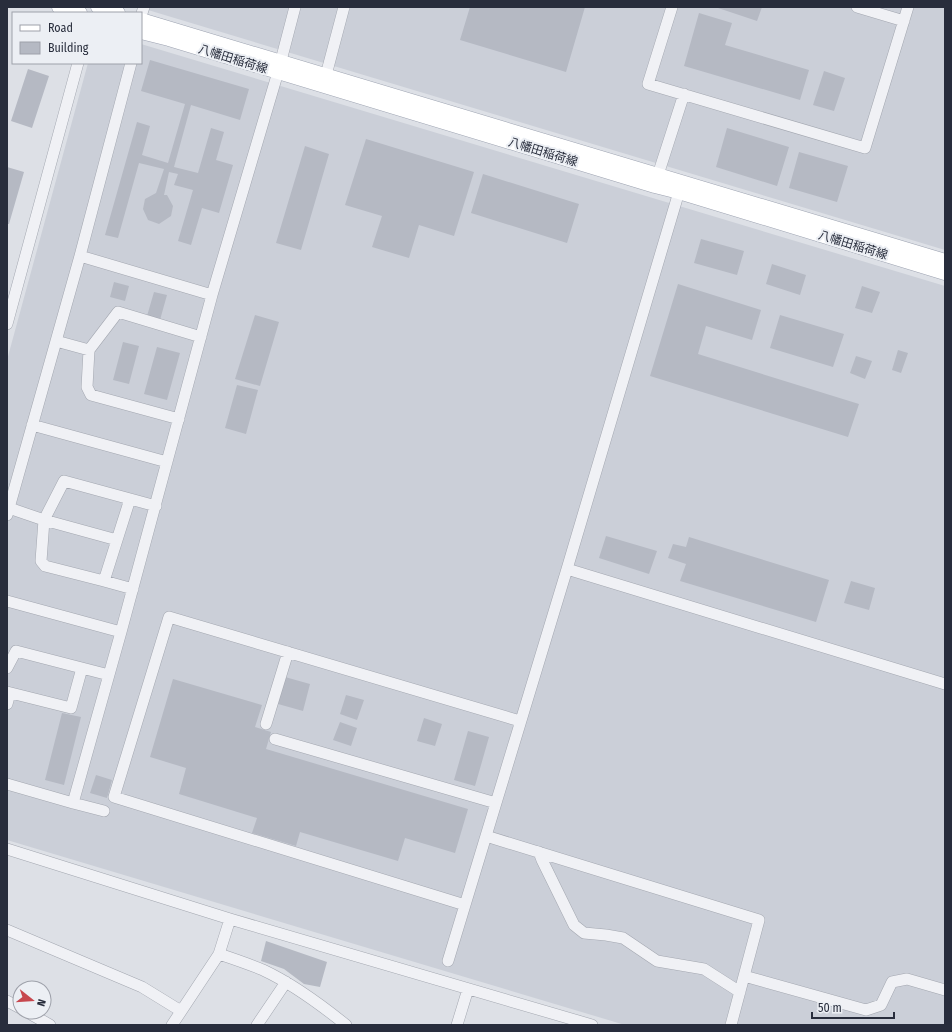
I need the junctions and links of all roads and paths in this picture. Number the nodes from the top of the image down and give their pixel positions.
1 (59, 7) edge
2 (98, 7) edge
3 (295, 7) edge
4 (344, 7) edge
5 (672, 7) edge
6 (857, 7) edge
7 (908, 7) edge
8 (76, 12) edge
9 (115, 12) edge
10 (142, 20) edge
11 (904, 21) junction
12 (142, 32) edge
13 (78, 64) edge
14 (131, 64) edge
15 (279, 67) junction
16 (326, 75) junction
17 (684, 94) junction
18 (657, 181) junction
19 (680, 187) junction
20 (80, 256) junction
21 (945, 261) edge
22 (945, 273) edge
23 (212, 295) junction
24 (7, 324) edge
25 (201, 337) junction
26 (56, 341) junction
27 (89, 350) junction
28 (179, 418) junction
29 (32, 425) junction
30 (167, 462) junction
31 (130, 499) junction
32 (156, 506) junction
33 (8, 512) edge
34 (44, 520) junction
35 (117, 540) junction
36 (567, 568) junction
37 (104, 581) junction
38 (133, 589) junction
39 (7, 601) edge
40 (121, 632) junction
41 (288, 652) junction
42 (7, 668) edge
43 (82, 668) junction
44 (109, 675) junction
45 (945, 684) edge
46 (9, 692) edge
47 (7, 704) edge
48 (520, 721) junction
49 (266, 724) dead end
50 (275, 739) dead end
51 (7, 784) edge
52 (73, 803) junction
53 (496, 803) junction
54 (104, 811) dead end
55 (486, 836) junction
56 (7, 849) edge
57 (539, 852) junction
58 (465, 904) junction
59 (230, 919) junction
60 (7, 930) edge
61 (219, 954) junction
62 (448, 961) dead end
63 (744, 976) junction
64 (286, 982) junction
65 (468, 989) junction
66 (945, 990) edge
67 (740, 992) junction
68 (181, 1011) junction
69 (41, 1020) edge
70 (562, 1021) edge
71 (50, 1025) edge
72 (172, 1025) edge
73 (257, 1025) edge
74 (346, 1025) edge
75 (457, 1025) edge
76 (592, 1025) edge
77 (731, 1025) edge

1 - 8 main road
2 - 9 main road
3 - 15 street
4 - 16 street
5 - 17 street
6 - 11 street
7 - 11 street
10 - 15 main road, 八幡田稲荷線
11 - 17 street
12 - 15 main road, 八幡田稲荷線
13 - 24 street
14 - 20 street
15 - 16 main road, 八幡田稲荷線
15 - 18 main road, 八幡田稲荷線
15 - 23 street
16 - 18 main road, 八幡田稲荷線
17 - 18 street
18 - 19 main road, 八幡田稲荷線
19 - 21 main road, 八幡田稲荷線
19 - 22 main road, 八幡田稲荷線
19 - 36 street
20 - 23 street
20 - 26 street
23 - 25 street
25 - 27 street
25 - 28 street
26 - 27 street
26 - 29 street
27 - 28 street
28 - 30 street
29 - 30 street
29 - 33 street
30 - 32 street
31 - 32 street
31 - 34 street
31 - 35 street
32 - 38 street
33 - 34 street
34 - 35 street
34 - 37 street
35 - 37 street
36 - 45 street
36 - 48 street
37 - 38 street
38 - 40 street
39 - 40 street
40 - 44 street
41 - 48 street
41 - 49 street
41 - 58 street
42 - 43 street
43 - 44 street
43 - 46 street
44 - 52 street
46 - 47 street
48 - 53 street
50 - 53 street
51 - 52 street
52 - 54 street
53 - 55 street
55 - 57 street
55 - 58 street
56 - 59 street
57 - 63 street
57 - 67 street
58 - 62 street
59 - 61 street
59 - 65 street
60 - 68 street
61 - 64 street
61 - 68 street
63 - 66 street
63 - 67 street
64 - 73 street
64 - 74 street
65 - 70 street
65 - 75 street
67 - 77 street
68 - 72 street
69 - 71 street
70 - 76 street

